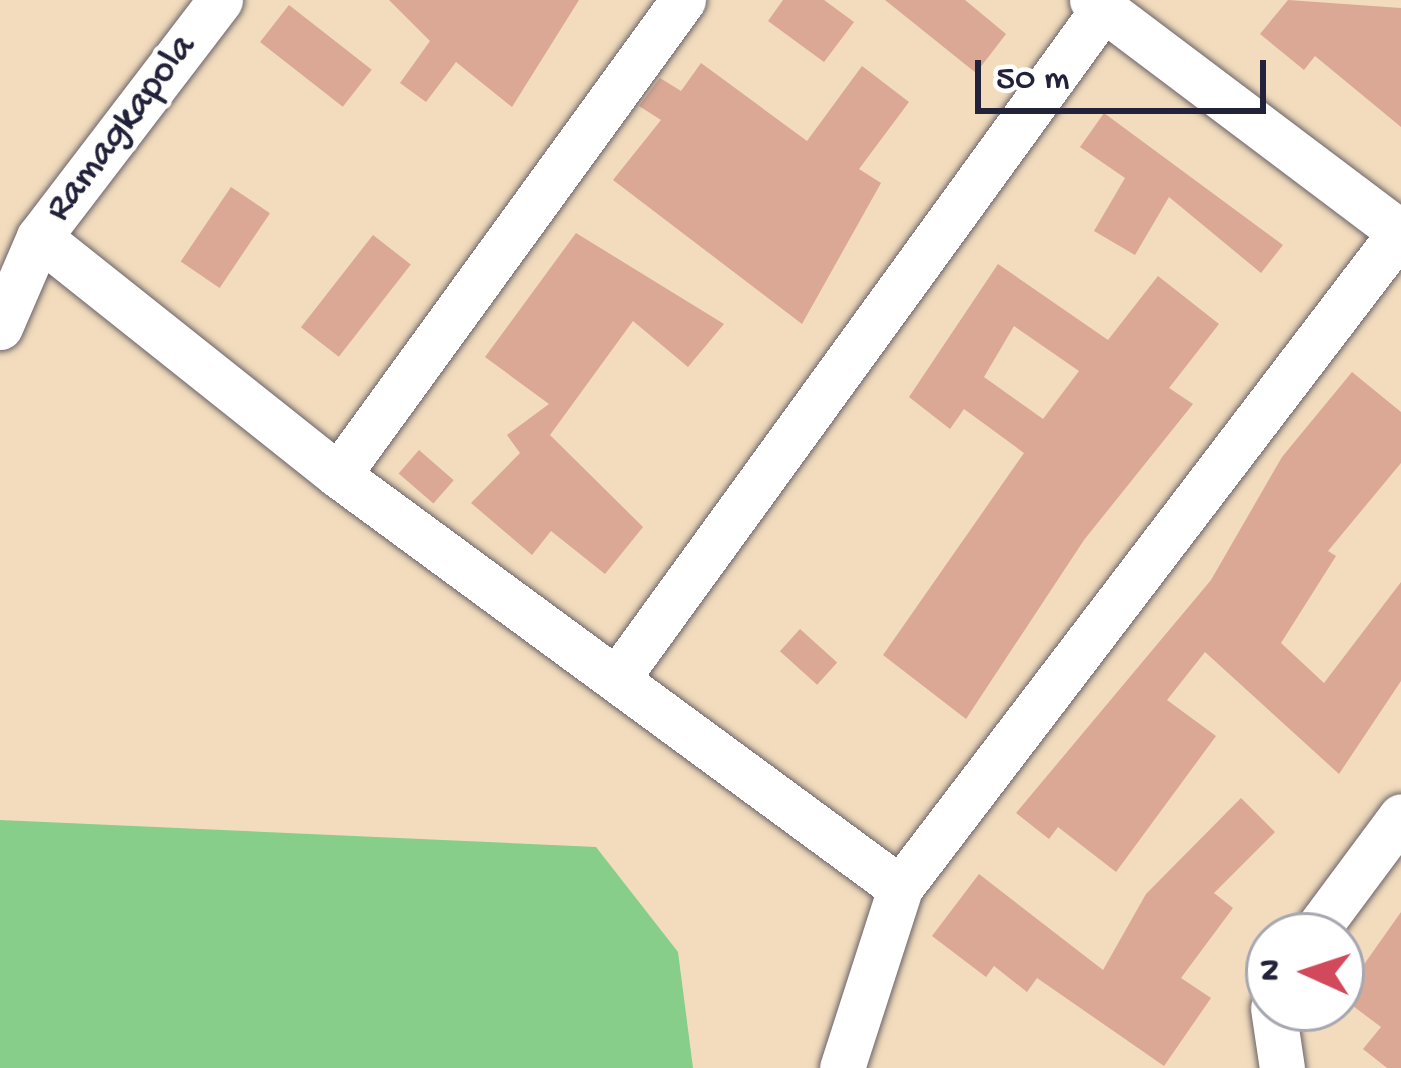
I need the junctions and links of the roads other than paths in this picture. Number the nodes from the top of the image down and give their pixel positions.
1 (220, 0) edge
2 (683, 0) edge
3 (1098, 4) edge
4 (1401, 231) edge
5 (39, 237) junction
6 (0, 327) edge
7 (338, 475) junction
8 (621, 673) junction
9 (1401, 816) edge
10 (900, 888) junction
11 (1330, 912) edge
12 (1277, 1032) edge
13 (842, 1068) edge
14 (1282, 1068) edge

1 - 5 street, Ramagkapola
2 - 7 street
3 - 4 street
3 - 8 street
4 - 10 street
5 - 6 street, Ramagkapola
5 - 7 street
7 - 8 street
8 - 10 street
9 - 11 street
10 - 13 street
12 - 14 street

